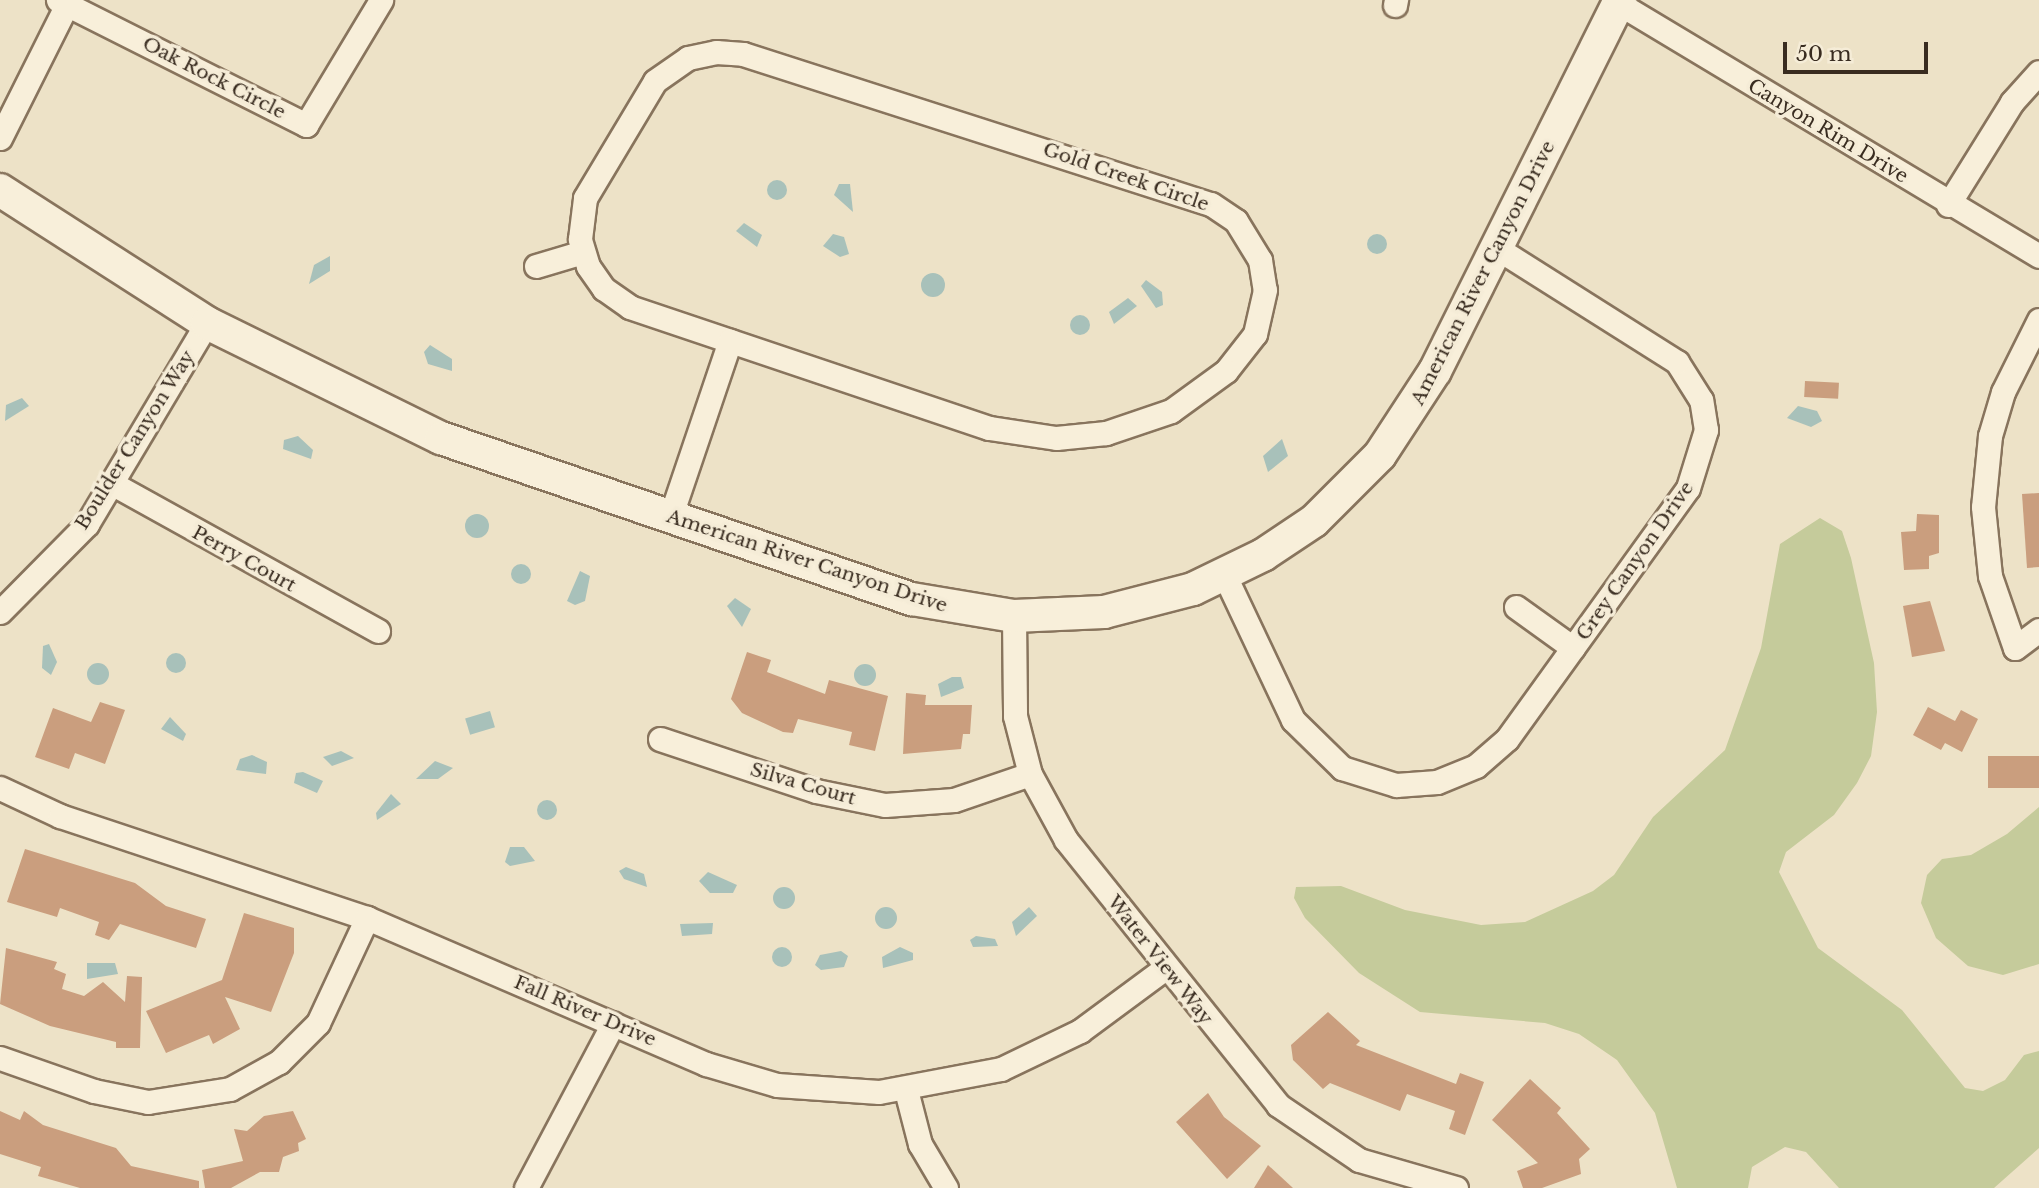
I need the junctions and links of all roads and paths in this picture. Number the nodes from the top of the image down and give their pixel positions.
1 (381, 0) edge
2 (1617, 1) edge
3 (62, 2) edge
4 (2039, 72) edge
5 (0, 138) edge
6 (0, 190) edge
7 (1948, 205) junction
8 (1497, 248) junction
9 (583, 253) junction
10 (2039, 256) edge
11 (536, 266) dead end
12 (2039, 320) edge
13 (207, 323) junction
14 (730, 341) junction
15 (113, 484) junction
16 (670, 518) junction
17 (1225, 576) junction
18 (1516, 607) dead end
19 (0, 612) edge
20 (1014, 616) junction
21 (2039, 630) edge
22 (378, 631) dead end
23 (1573, 648) junction
24 (660, 739) dead end
25 (1030, 774) junction
26 (0, 788) edge
27 (367, 918) junction
28 (1165, 968) junction
29 (613, 1024) junction
30 (0, 1058) edge
31 (906, 1090) junction
32 (526, 1188) edge
33 (946, 1188) edge
34 (1456, 1188) edge

1 - 3 street, Oak Rock Circle
2 - 7 street, Canyon Rim Drive
2 - 8 main road, American River Canyon Drive
3 - 5 street, Oak Rock Circle
4 - 7 street
6 - 13 main road, American River Canyon Drive
7 - 10 street, Canyon Rim Drive
8 - 17 main road, American River Canyon Drive
8 - 23 street, Grey Canyon Drive
9 - 11 street
9 - 14 street, Gold Creek Circle
9 - 14 street, Gold Creek Circle
12 - 21 street
13 - 15 street, Boulder Canyon Way
13 - 16 main road, American River Canyon Drive
14 - 16 street
15 - 19 street, Boulder Canyon Way
15 - 22 street, Perry Court
16 - 20 main road, American River Canyon Drive
17 - 20 main road, American River Canyon Drive
17 - 23 street, Grey Canyon Drive
18 - 23 street, Grey Canyon Drive
20 - 25 street, Water View Way
24 - 25 street, Silva Court
25 - 28 street, Water View Way
26 - 27 street, Fall River Drive
27 - 29 street, Fall River Drive
27 - 30 street
28 - 31 street, Fall River Drive
28 - 34 street, Water View Way
29 - 31 street, Fall River Drive
29 - 32 street
31 - 33 street

